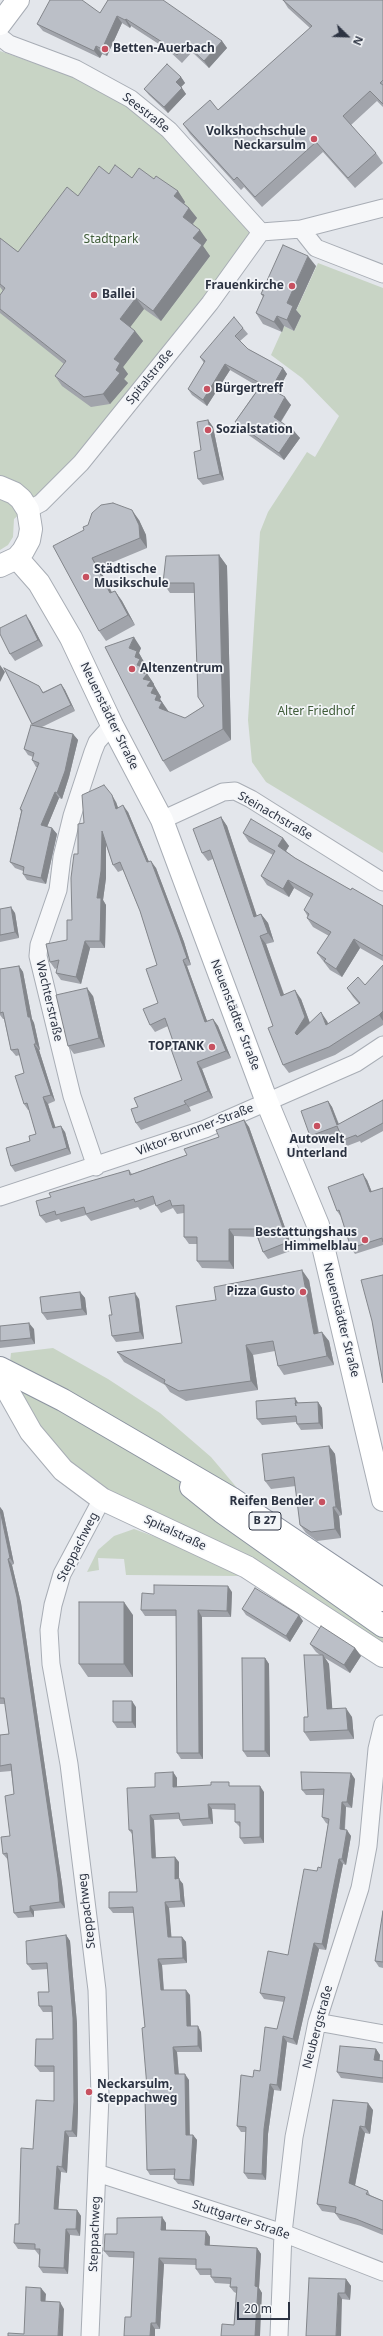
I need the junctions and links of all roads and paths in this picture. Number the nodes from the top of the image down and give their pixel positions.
1 (2, 0) edge
2 (18, 0) edge
3 (0, 10) edge
4 (0, 24) edge
5 (0, 37) edge
6 (383, 208) edge
7 (301, 229) junction
8 (261, 232) junction
9 (383, 274) edge
10 (0, 487) edge
11 (28, 510) junction
12 (8, 562) edge
13 (112, 725) junction
14 (162, 820) junction
15 (383, 882) edge
16 (383, 1045) edge
17 (267, 1102) junction
18 (96, 1167) junction
19 (0, 1198) edge
20 (0, 1368) edge
21 (0, 1377) edge
22 (144, 1449) junction
23 (378, 1454) edge
24 (102, 1499) junction
25 (383, 1500) edge
26 (383, 1600) edge
27 (383, 1626) edge
28 (383, 1656) edge
29 (383, 1724) edge
30 (376, 1847) edge
31 (318, 2022) junction
32 (383, 2034) edge
33 (97, 2173) junction
34 (284, 2233) junction
35 (383, 2272) edge
36 (90, 2336) edge
37 (278, 2336) edge

1 - 3 street
2 - 4 main road
5 - 8 street, Seestraße
6 - 7 street
7 - 8 street
7 - 9 street
8 - 11 street, Spitalstraße
10 - 11 main road
11 - 12 main road
12 - 13 main road, Neuenstädter Straße
13 - 14 main road, Neuenstädter Straße
13 - 18 street, Wachterstraße
14 - 15 street, Steinachstraße
14 - 17 main road, Neuenstädter Straße
16 - 17 street, Viktor-Brunner-Straße
17 - 18 street, Viktor-Brunner-Straße
17 - 23 main road, Neuenstädter Straße
18 - 19 street, Viktor-Brunner-Straße
20 - 22 main road, B 27
21 - 24 main road, Spitalstraße
22 - 26 main road, B 27
22 - 27 main road, B 27
23 - 25 main road, Neuenstädter Straße
24 - 28 main road, Spitalstraße
24 - 33 street, Steppachweg
29 - 30 street, Neubergstraße
30 - 31 street, Neubergstraße
31 - 32 street
31 - 34 street, Neubergstraße
33 - 34 street, Stuttgarter Straße
33 - 36 street, Steppachweg
34 - 35 street, Stuttgarter Straße
34 - 37 street, Neubergstraße

